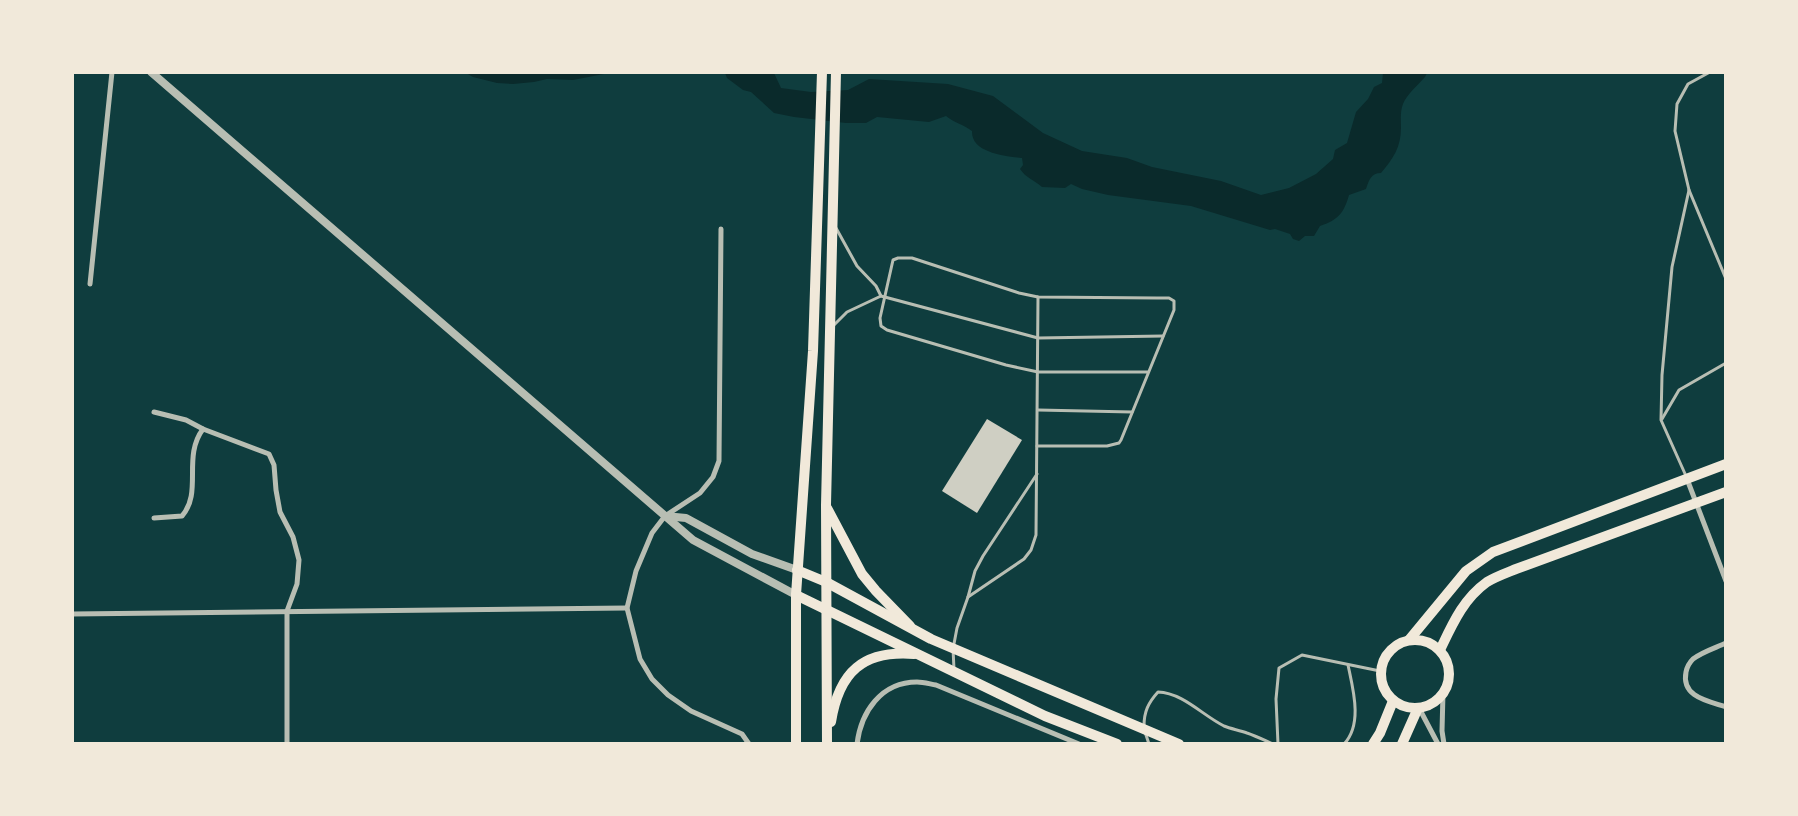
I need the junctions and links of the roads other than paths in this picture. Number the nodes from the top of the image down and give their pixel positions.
1 (112, 72) edge
2 (151, 72) edge
3 (822, 72) edge
4 (836, 72) edge
5 (1710, 72) edge
6 (1689, 190) junction
7 (832, 222) junction
8 (721, 229) dead end
9 (1726, 279) edge
10 (90, 284) dead end
11 (883, 296) junction
12 (1038, 297) junction
13 (830, 333) junction
14 (1163, 336) junction
15 (1038, 338) junction
16 (1726, 363) edge
17 (1038, 372) junction
18 (1148, 372) junction
19 (1038, 410) junction
20 (154, 412) dead end
21 (1132, 412) junction
22 (1662, 420) junction
23 (203, 429) junction
24 (1037, 446) junction
25 (1726, 464) edge
26 (1037, 474) junction
27 (1687, 479) junction
28 (1726, 492) edge
29 (1695, 502) junction
30 (826, 505) junction
31 (665, 516) junction
32 (154, 518) dead end
33 (797, 570) junction
34 (1726, 581) edge
35 (826, 582) junction
36 (796, 595) junction
37 (968, 597) junction
38 (627, 608) junction
39 (825, 610) junction
40 (287, 611) junction
41 (72, 614) edge
42 (916, 632) junction
43 (1409, 640) junction
44 (1726, 643) edge
45 (953, 648) junction
46 (1440, 650) junction
47 (920, 655) junction
48 (1348, 665) junction
49 (954, 671) junction
50 (1380, 671) junction
51 (1443, 693) junction
52 (1393, 701) junction
53 (1726, 707) edge
54 (1418, 708) junction
55 (1144, 729) junction
56 (287, 744) edge
57 (749, 744) edge
58 (796, 744) edge
59 (827, 744) edge
60 (857, 744) edge
61 (1079, 744) edge
62 (1117, 744) edge
63 (1149, 744) edge
64 (1179, 744) edge
65 (1273, 744) edge
66 (1278, 744) edge
67 (1344, 744) edge
68 (1373, 744) edge
69 (1402, 744) edge
70 (1438, 744) edge
71 (1444, 744) edge

1 - 10 street
2 - 31 street
3 - 33 main road
4 - 7 main road
5 - 6 lane
6 - 9 lane
6 - 22 lane
7 - 11 lane
7 - 13 main road
8 - 31 street
11 - 12 lane
11 - 13 lane
11 - 15 lane
11 - 17 lane
12 - 14 lane
12 - 15 lane
13 - 30 main road
14 - 15 lane
14 - 18 lane
15 - 17 lane
16 - 22 lane
17 - 18 lane
17 - 19 lane
18 - 21 lane
19 - 21 lane
19 - 24 lane
20 - 23 street
21 - 24 lane
22 - 27 lane
23 - 32 street
23 - 40 street
24 - 26 lane
25 - 27 main road
26 - 37 lane
26 - 37 lane
27 - 29 street
27 - 43 main road
28 - 29 main road
29 - 34 street
29 - 46 main road
30 - 35 main road
30 - 42 main road
31 - 33 street
31 - 36 street
31 - 38 street
33 - 35 main road
33 - 36 main road
35 - 39 main road
35 - 42 main road
36 - 39 main road
36 - 58 main road
37 - 45 lane
38 - 40 street
38 - 57 street
39 - 47 main road
39 - 59 main road
40 - 41 street
40 - 56 street
42 - 45 main road
43 - 46 main road
43 - 50 main road
44 - 53 street
45 - 49 lane
45 - 55 main road
46 - 51 main road
47 - 49 main road
47 - 59 main road
48 - 50 lane
48 - 66 lane
48 - 67 lane
49 - 62 main road
50 - 52 main road
51 - 54 main road
51 - 71 street
52 - 54 main road
52 - 68 main road
54 - 69 main road
54 - 70 street
55 - 63 lane
55 - 64 main road
55 - 65 lane
60 - 61 street

